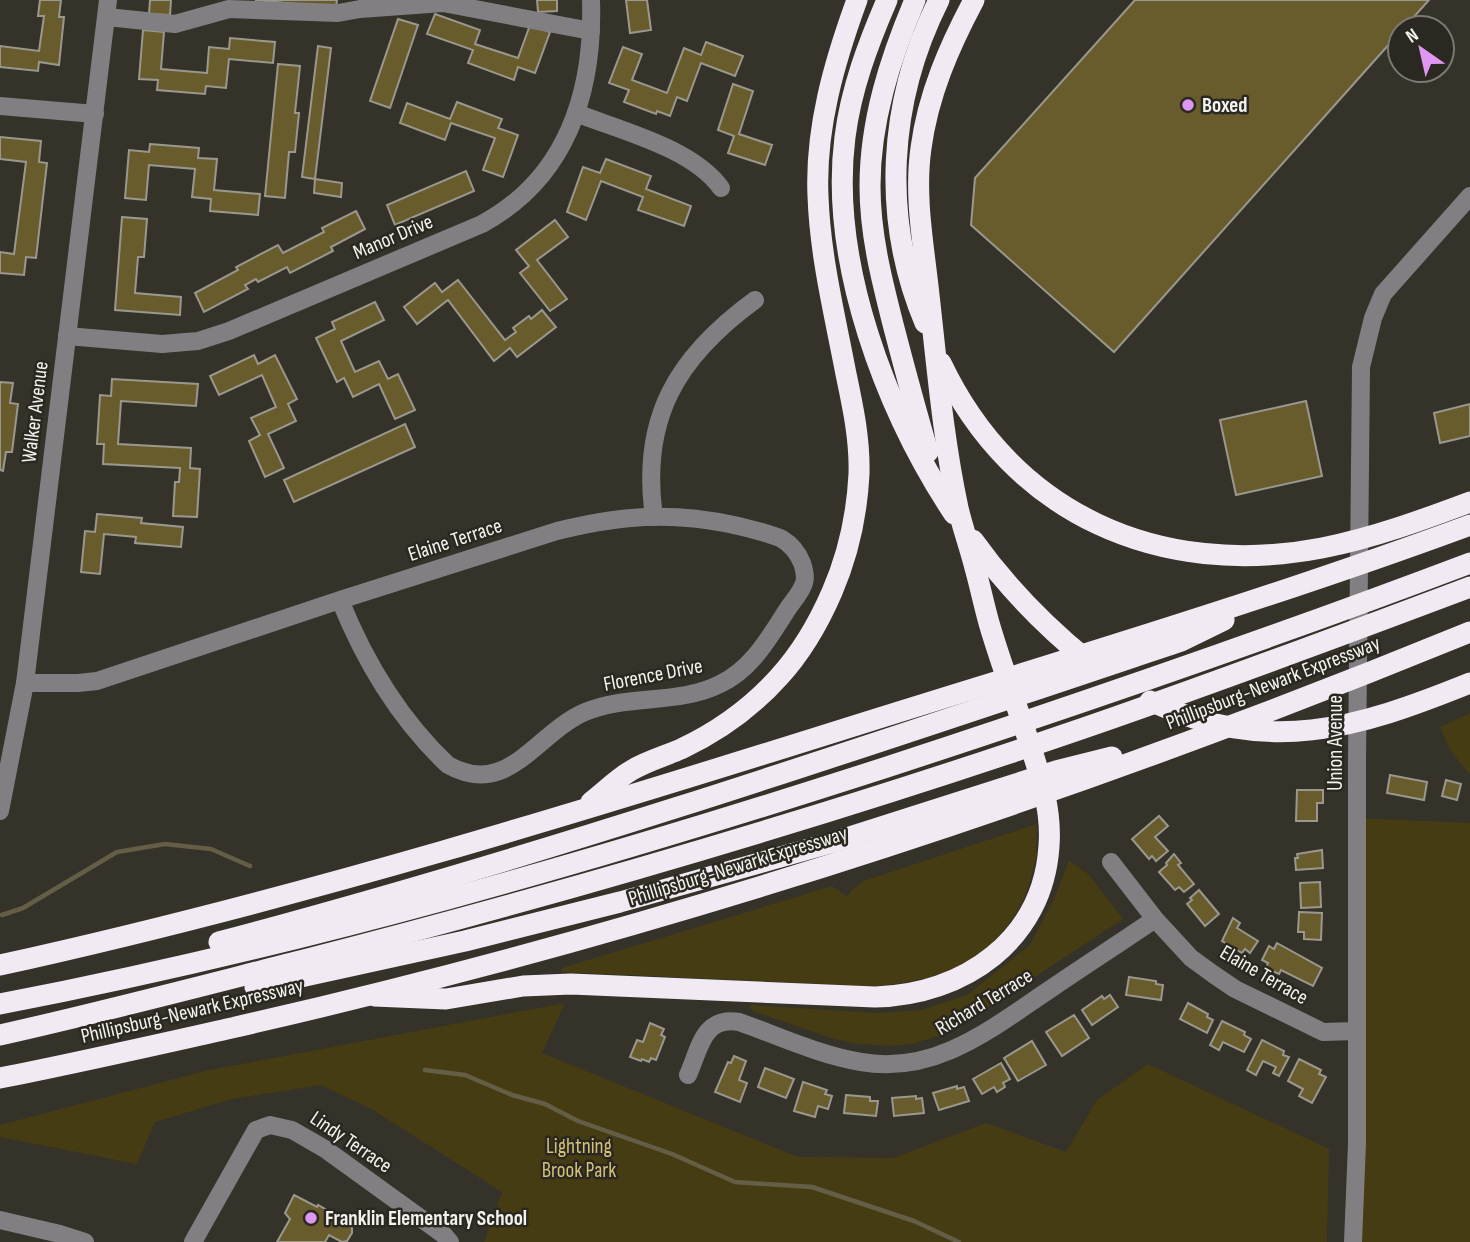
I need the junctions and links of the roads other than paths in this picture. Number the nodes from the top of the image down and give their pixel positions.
1 (591, 0) edge
2 (857, 0) edge
3 (887, 0) edge
4 (915, 0) edge
5 (939, 0) edge
6 (953, 0) edge
7 (974, 0) edge
8 (108, 8) edge
9 (592, 31) junction
10 (0, 106) edge
11 (903, 108) junction
12 (576, 113) junction
13 (94, 114) junction
14 (721, 188) dead end
15 (1470, 196) edge
16 (755, 300) dead end
17 (67, 336) junction
18 (1470, 502) edge
19 (654, 517) junction
20 (1470, 525) edge
21 (1470, 563) edge
22 (1292, 587) junction
23 (1470, 587) edge
24 (340, 600) junction
25 (989, 622) junction
26 (1470, 632) edge
27 (764, 645) joint
28 (25, 683) junction
29 (1470, 683) edge
30 (1204, 736) junction
31 (581, 810) junction
32 (0, 811) edge
33 (1111, 862) dead end
34 (1155, 919) junction
35 (0, 965) edge
36 (374, 996) junction
37 (32, 998) junction
38 (0, 1004) edge
39 (26, 1029) junction
40 (1356, 1031) junction
41 (0, 1035) edge
42 (688, 1075) dead end
43 (8, 1076) edge
44 (0, 1220) edge
45 (85, 1242) edge
46 (193, 1242) edge
47 (450, 1242) edge
48 (1353, 1242) edge

1 - 9 street, Manor Drive
2 - 31 highway
3 - 29 highway
4 - 25 highway
5 - 11 highway
6 - 11 highway
7 - 25 highway
8 - 9 street, Walker Avenue
8 - 13 street, Walker Avenue
9 - 12 street, Manor Drive
10 - 13 street
11 - 18 highway
12 - 14 street
12 - 17 street, Manor Drive
13 - 17 street, Walker Avenue
15 - 40 street, Union Avenue
16 - 19 street
17 - 28 street, Walker Avenue
19 - 24 street, Elaine Terrace
19 - 27 street, Elaine Terrace
20 - 22 highway
21 - 37 highway, Phillipsburg-Newark Expressway
22 - 31 highway
22 - 37 highway
23 - 39 highway, Phillipsburg-Newark Expressway
24 - 27 street, Florence Drive
24 - 28 street, Elaine Terrace
25 - 36 highway
26 - 30 highway, Phillipsburg-Newark Expressway
28 - 32 street, Walker Avenue
30 - 36 highway, Phillipsburg-Newark Expressway
30 - 39 highway
31 - 35 highway
33 - 34 street, Elaine Terrace
34 - 40 street, Elaine Terrace
34 - 42 street, Richard Terrace
36 - 43 highway, Phillipsburg-Newark Expressway
37 - 38 highway, Phillipsburg-Newark Expressway
39 - 41 highway, Phillipsburg-Newark Expressway
40 - 48 street, Union Avenue
44 - 45 street
46 - 47 street, Lindy Terrace

